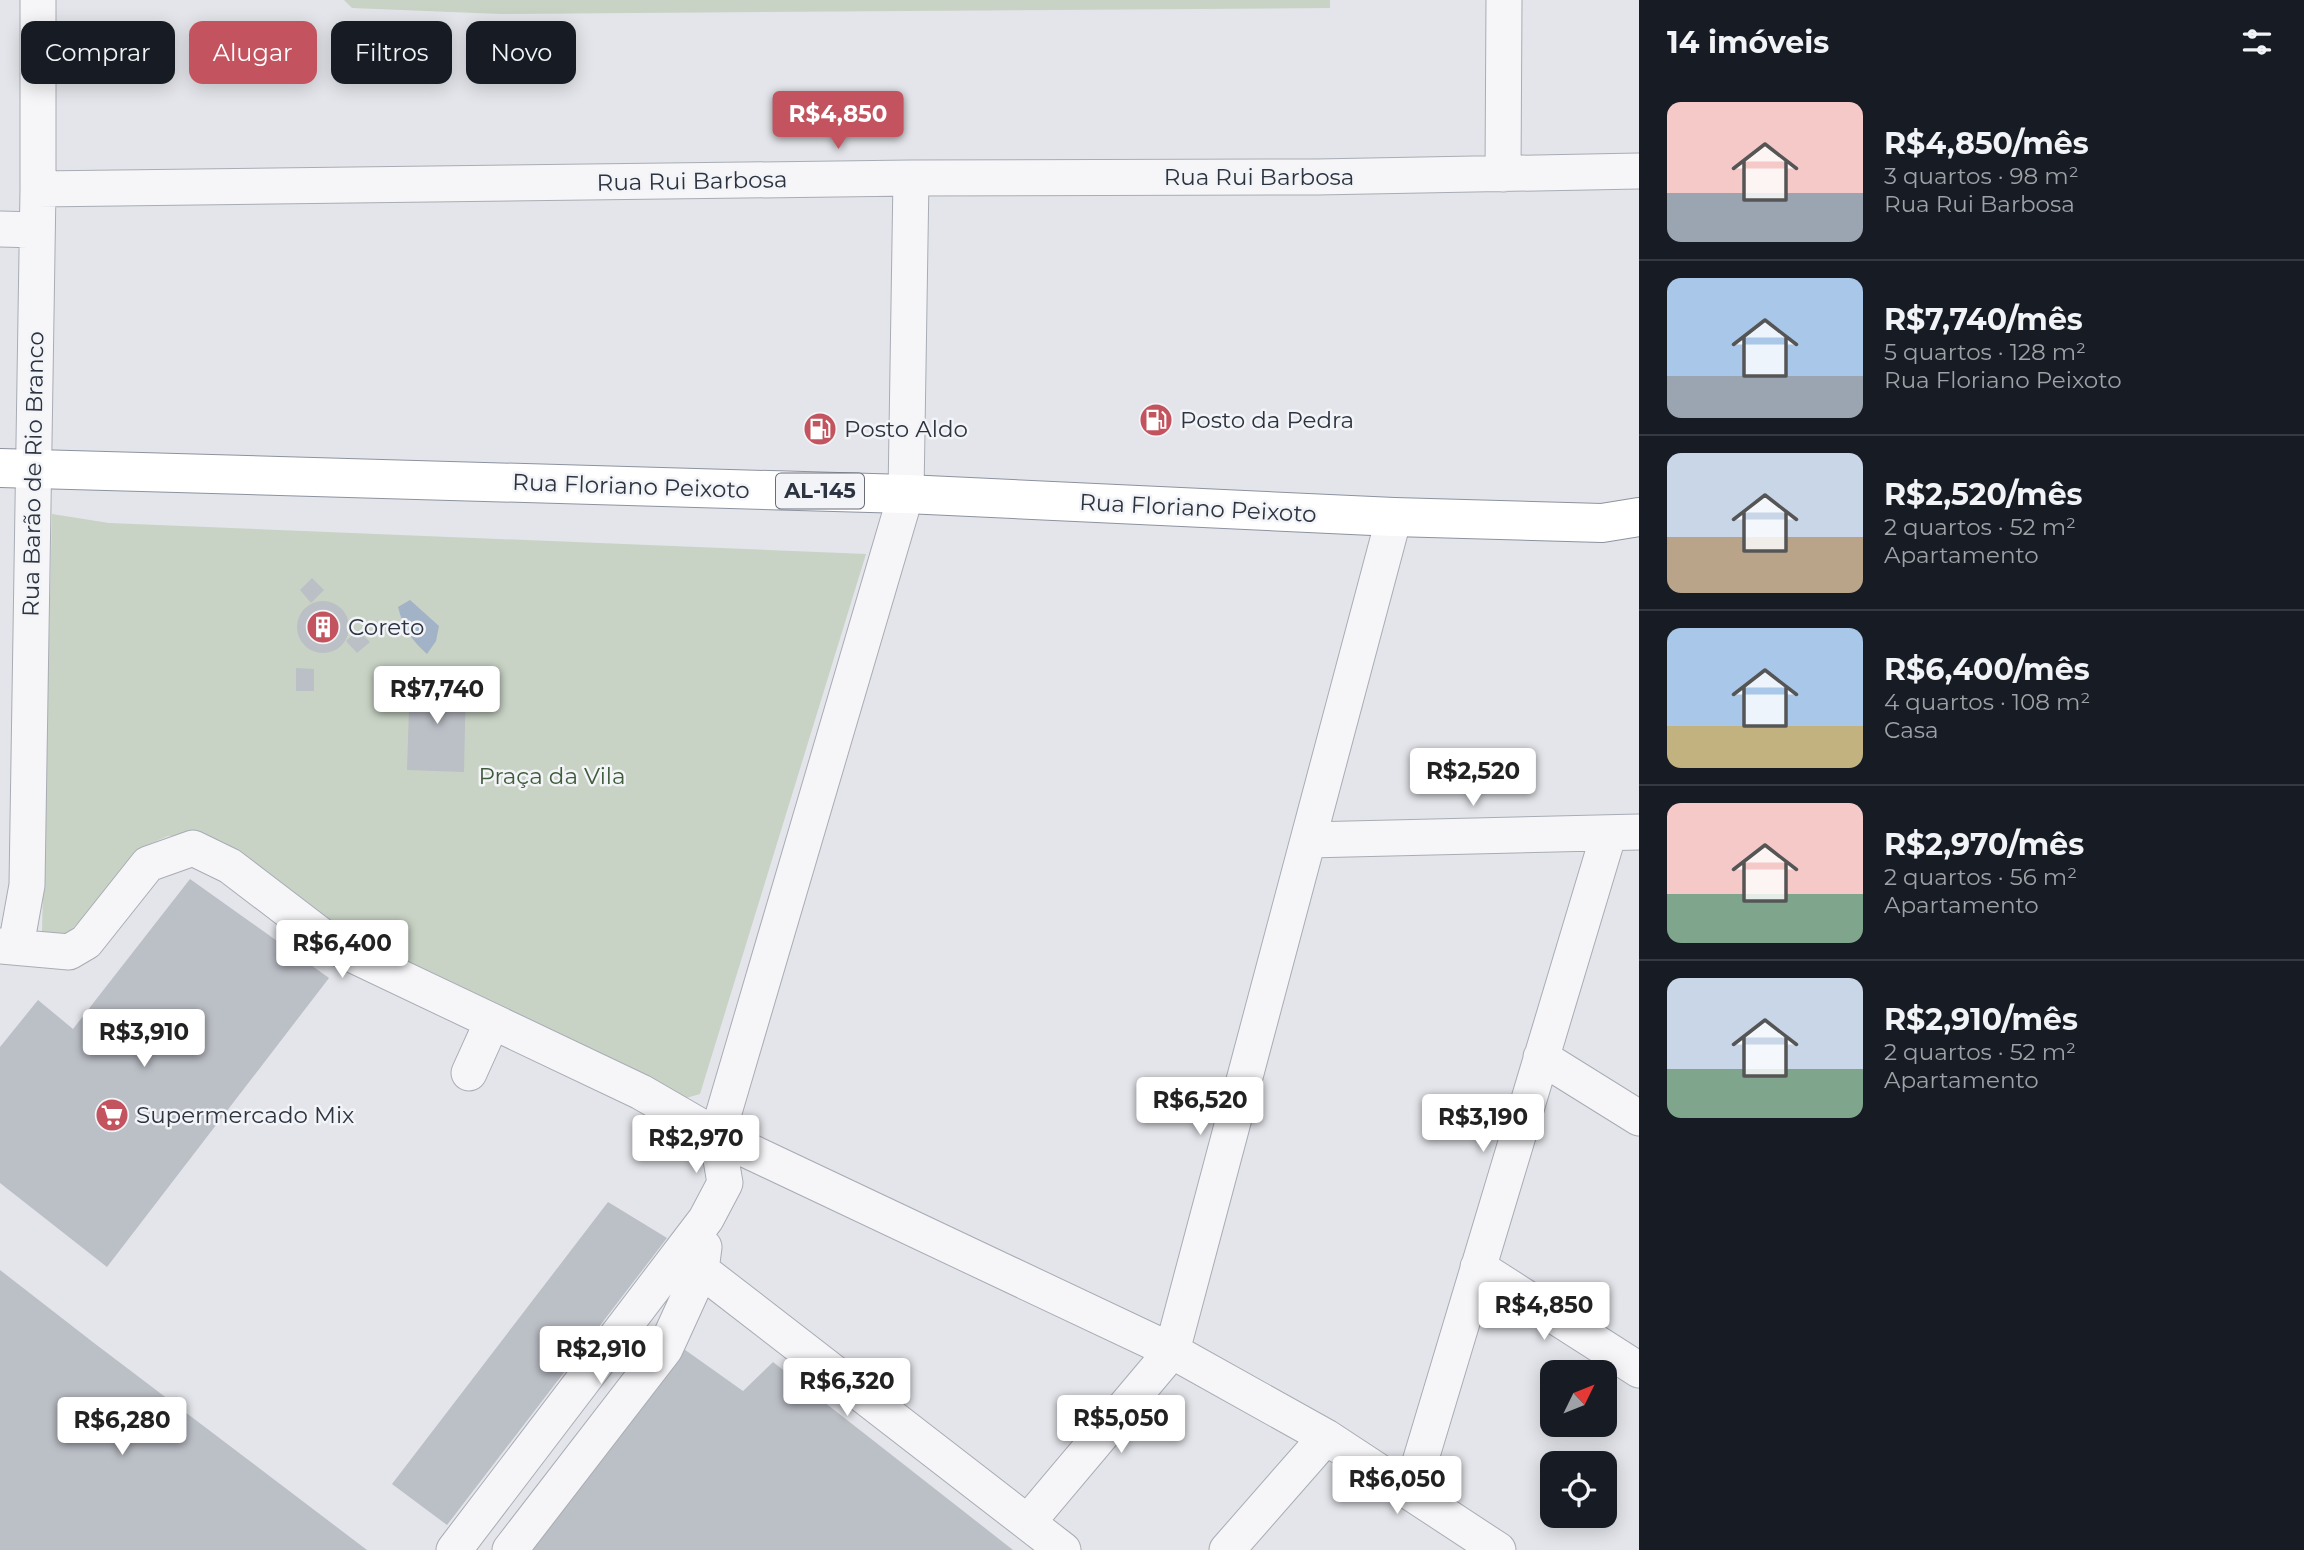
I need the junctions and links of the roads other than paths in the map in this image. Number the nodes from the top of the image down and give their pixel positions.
1 (38, 0) edge
2 (1504, 0) edge
3 (1639, 171) edge
4 (1503, 174) junction
5 (911, 178) junction
6 (38, 189) junction
7 (0, 229) edge
8 (37, 230) junction
9 (16, 468) edge
10 (906, 494) junction
11 (1394, 517) junction
12 (1639, 517) edge
13 (1624, 833) edge
14 (1308, 840) junction
15 (8, 946) edge
16 (492, 1022) junction
17 (1541, 1057) junction
18 (470, 1073) dead end
19 (1639, 1118) edge
20 (717, 1136) junction
21 (706, 1219) junction
22 (1478, 1268) junction
23 (701, 1270) junction
24 (1172, 1351) junction
25 (1639, 1370) edge
26 (1326, 1437) junction
27 (1411, 1492) junction
28 (1028, 1522) junction
29 (454, 1550) edge
30 (510, 1550) edge
31 (1063, 1550) edge
32 (1227, 1550) edge
33 (1498, 1550) edge

1 - 6 street, Rua Barão de Rio Branco
2 - 4 street
3 - 4 street, Rua Rui Barbosa
4 - 5 street, Rua Rui Barbosa
5 - 6 street, Rua Rui Barbosa
5 - 10 street
6 - 8 street, Rua Barão de Rio Branco
7 - 8 street
8 - 9 street, Rua Barão de Rio Branco
9 - 10 highway, Rua Floriano Peixoto / AL-145
9 - 15 street, Rua Barão de Rio Branco
10 - 11 highway, Rua Floriano Peixoto / AL-145
10 - 20 street
11 - 12 highway, Rua Floriano Peixoto / AL-145
11 - 14 street
13 - 14 street
13 - 17 street
14 - 24 street
15 - 16 street
16 - 18 street
16 - 20 street
17 - 19 street
17 - 22 street
20 - 21 street
20 - 24 street
21 - 23 street
21 - 29 street
22 - 25 street
22 - 27 street
23 - 28 street
23 - 30 street
24 - 26 street
24 - 28 street
26 - 27 street
26 - 32 street
27 - 33 street
28 - 31 street

